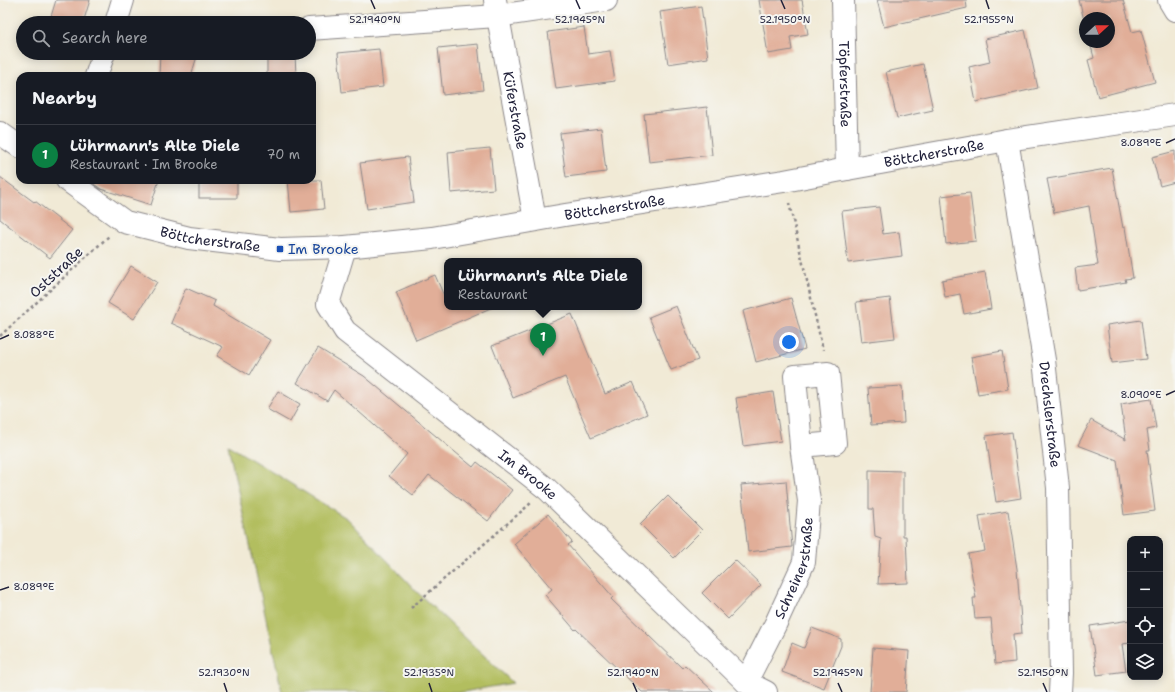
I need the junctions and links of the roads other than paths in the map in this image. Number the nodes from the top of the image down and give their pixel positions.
1 (123, 0) edge
2 (606, 0) edge
3 (842, 0) edge
4 (1169, 0) edge
5 (496, 8) edge
6 (1175, 10) edge
7 (118, 16) edge
8 (316, 28) edge
9 (102, 60) edge
10 (97, 72) edge
11 (1175, 115) edge
12 (0, 133) edge
13 (1007, 140) junction
14 (16, 144) edge
15 (847, 168) junction
16 (73, 184) edge
17 (535, 220) junction
18 (345, 247) junction
19 (801, 446) junction
20 (746, 682) junction
21 (766, 692) edge
22 (1060, 692) edge

1 - 7 street
2 - 5 street
3 - 15 street, Töpferstraße
4 - 6 street
5 - 8 street
5 - 17 street, Küferstraße
9 - 10 street
11 - 13 street, Böttcherstraße
12 - 14 street
13 - 15 street, Böttcherstraße
13 - 22 street, Drechslerstraße
15 - 17 street, Böttcherstraße
16 - 18 street, Böttcherstraße
17 - 18 street, Böttcherstraße
18 - 20 street, Im Brooke
19 - 19 street, Schreinerstraße
19 - 20 street, Schreinerstraße
20 - 21 street, Im Brooke

